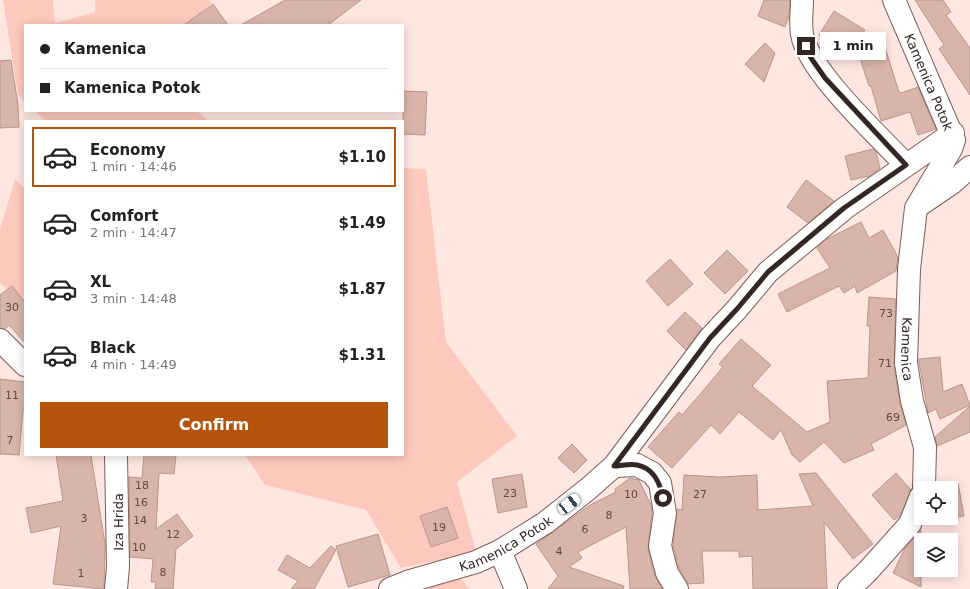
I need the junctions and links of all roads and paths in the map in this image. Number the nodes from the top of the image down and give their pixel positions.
1 (802, 0) edge
2 (894, 0) edge
3 (953, 133) junction
4 (906, 165) junction
5 (970, 167) edge
6 (916, 208) junction
7 (0, 340) edge
8 (24, 364) edge
9 (116, 456) edge
10 (614, 466) junction
11 (924, 481) edge
12 (914, 514) edge
13 (500, 551) junction
14 (116, 589) edge
15 (390, 589) edge
16 (516, 589) edge
17 (677, 589) edge
18 (849, 589) edge

1 - 4 street
2 - 3 street, Kamenica Potok
3 - 4 street, Kamenica Potok
3 - 6 street, Kamenica
4 - 10 street, Kamenica Potok
5 - 6 street
6 - 11 street, Kamenica
7 - 8 street
9 - 14 street, Iza Hrida
10 - 13 street, Kamenica Potok
10 - 17 street
12 - 18 street
13 - 15 street, Kamenica Potok
13 - 16 street

